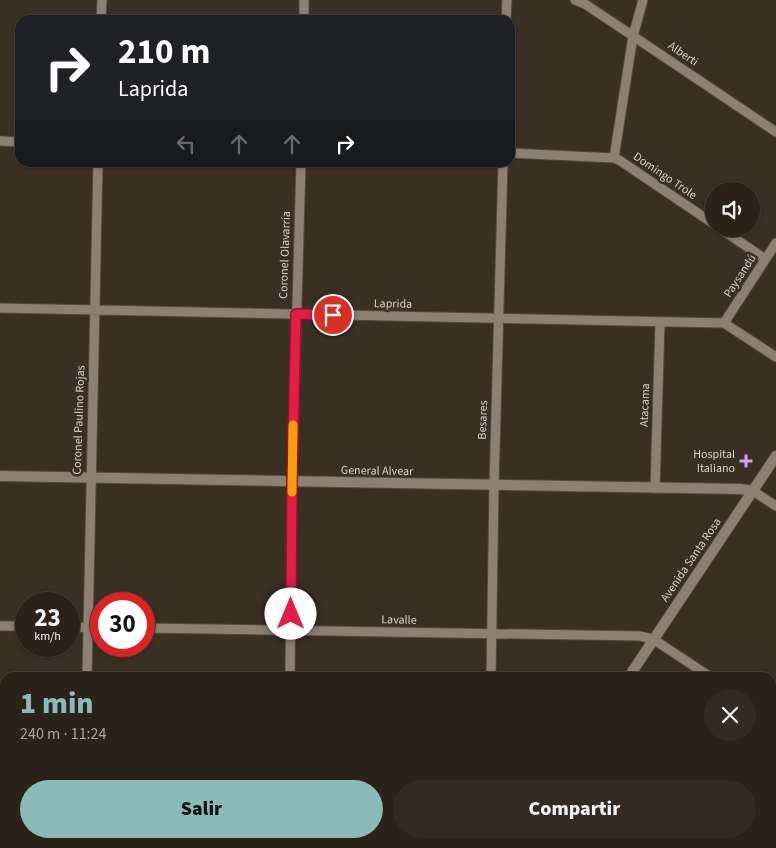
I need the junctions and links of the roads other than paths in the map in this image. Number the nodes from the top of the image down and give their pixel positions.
1 (102, 0) edge
2 (304, 0) edge
3 (507, 0) edge
4 (575, 0) edge
5 (643, 0) edge
6 (101, 15) edge
7 (304, 15) edge
8 (506, 15) edge
9 (633, 36) junction
10 (776, 132) edge
11 (0, 141) edge
12 (15, 142) edge
13 (515, 153) edge
14 (614, 158) junction
15 (98, 167) edge
16 (301, 167) edge
17 (502, 167) edge
18 (705, 218) edge
19 (732, 237) edge
20 (776, 243) edge
21 (765, 259) junction
22 (0, 308) edge
23 (95, 310) junction
24 (296, 314) junction
25 (498, 318) junction
26 (660, 322) junction
27 (724, 322) junction
28 (776, 357) edge
29 (776, 456) edge
30 (0, 476) edge
31 (90, 478) junction
32 (292, 482) junction
33 (494, 486) junction
34 (655, 488) junction
35 (753, 491) junction
36 (776, 506) edge
37 (0, 626) edge
38 (15, 626) edge
39 (80, 627) edge
40 (88, 627) junction
41 (155, 628) edge
42 (291, 631) junction
43 (490, 635) junction
44 (653, 639) junction
45 (87, 672) edge
46 (290, 672) edge
47 (490, 672) edge
48 (632, 672) edge
49 (703, 672) edge

1 - 6 street
2 - 7 street
3 - 8 street
4 - 9 street, Alberti
5 - 9 street
9 - 10 street, Alberti
9 - 14 street
11 - 12 street
13 - 14 street, Domingo Trole
14 - 18 street, Domingo Trole
15 - 23 street, Coronel Paulino Rojas
16 - 24 street, Coronel Olavarría
17 - 25 street, Besares
19 - 21 street
20 - 21 street, Paysandú
21 - 27 street, Paysandú
22 - 23 street, Laprida
23 - 24 street, Laprida
23 - 31 street, Coronel Paulino Rojas
24 - 25 street, Laprida
24 - 32 street, Coronel Olavarría
25 - 26 street, Laprida
25 - 33 street, Besares
26 - 27 street, Laprida
26 - 34 street, Atacama
27 - 28 street
29 - 35 street, Avenida Santa Rosa
30 - 31 street, General Alvear
31 - 32 street, General Alvear
31 - 40 street, Coronel Paulino Rojas
32 - 33 street, General Alvear
32 - 42 street, Coronel Olavarría
33 - 34 street, General Alvear
33 - 43 street, Besares
34 - 35 street, General Alvear
35 - 36 street
35 - 44 street, Avenida Santa Rosa
37 - 38 street
39 - 40 street
40 - 45 street, Coronel Paulino Rojas
41 - 42 street, Lavalle
42 - 43 street, Lavalle
42 - 46 street, Coronel Olavarría
43 - 44 street, Lavalle
43 - 47 street, Besares
44 - 48 street, Avenida Santa Rosa
44 - 49 street

